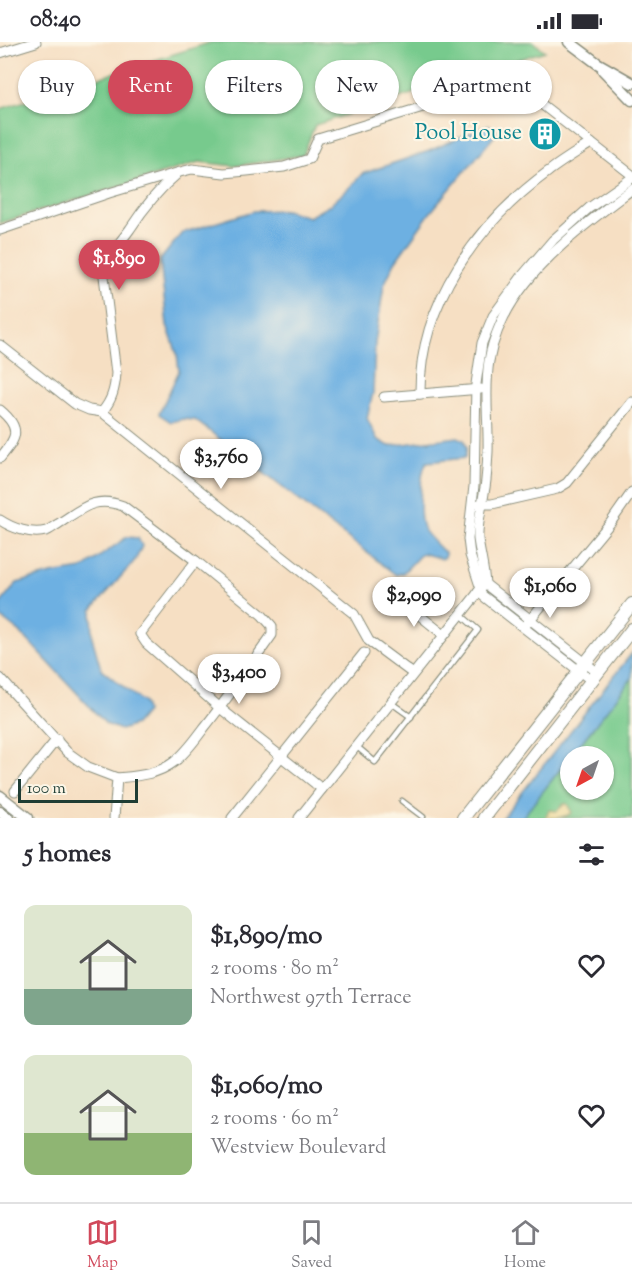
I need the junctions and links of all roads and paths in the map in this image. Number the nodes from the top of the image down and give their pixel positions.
1 (36, 42) edge
2 (569, 42) edge
3 (0, 52) edge
4 (597, 63) junction
5 (632, 83) edge
6 (632, 100) edge
7 (591, 143) junction
8 (180, 172) junction
9 (632, 176) edge
10 (632, 189) edge
11 (0, 230) edge
12 (0, 345) edge
13 (486, 389) junction
14 (476, 390) junction
15 (420, 394) junction
16 (384, 397) dead end
17 (632, 402) edge
18 (0, 410) edge
19 (102, 412) junction
20 (0, 458) edge
21 (632, 492) edge
22 (477, 504) junction
23 (0, 520) edge
24 (196, 561) junction
25 (482, 588) junction
26 (402, 601) dead end
27 (632, 604) edge
28 (460, 614) junction
29 (527, 624) junction
30 (632, 628) edge
31 (444, 634) junction
32 (364, 653) dead end
33 (582, 667) junction
34 (412, 673) junction
35 (594, 677) junction
36 (1, 681) edge
37 (390, 702) junction
38 (220, 708) junction
39 (411, 717) junction
40 (57, 739) junction
41 (356, 746) junction
42 (282, 755) junction
43 (117, 778) junction
44 (490, 784) junction
45 (322, 789) junction
46 (15, 791) dead end
47 (502, 795) junction
48 (0, 796) edge
49 (402, 801) dead end
50 (0, 812) edge
51 (423, 817) edge
52 (8, 818) edge
53 (28, 818) edge
54 (114, 818) edge
55 (232, 818) edge
56 (299, 818) edge
57 (463, 818) edge
58 (484, 818) edge

1 - 3 street
2 - 4 street
4 - 5 street
4 - 6 street
7 - 8 street
7 - 9 street
7 - 15 street
8 - 11 street
8 - 19 street
9 - 14 street
10 - 13 street
12 - 19 street
13 - 14 street
13 - 22 street
14 - 15 street
14 - 22 street
15 - 16 street
17 - 22 street
18 - 20 street
19 - 34 street
21 - 29 street
22 - 25 street
23 - 24 street
24 - 38 street
24 - 38 street
25 - 28 street
25 - 29 street
26 - 31 street
27 - 33 main road
28 - 31 street
28 - 39 lane
29 - 33 street
30 - 35 main road
31 - 34 street
32 - 42 street
33 - 35 street
33 - 44 main road
34 - 37 street
35 - 47 main road
36 - 40 street
37 - 39 lane
37 - 41 street
38 - 42 street
38 - 43 street
39 - 41 lane
40 - 43 street
40 - 46 street
41 - 45 street
42 - 45 street
42 - 55 street
43 - 54 street
44 - 47 street
44 - 57 main road
45 - 56 street
47 - 58 main road
48 - 53 street
49 - 51 lane
50 - 52 street

